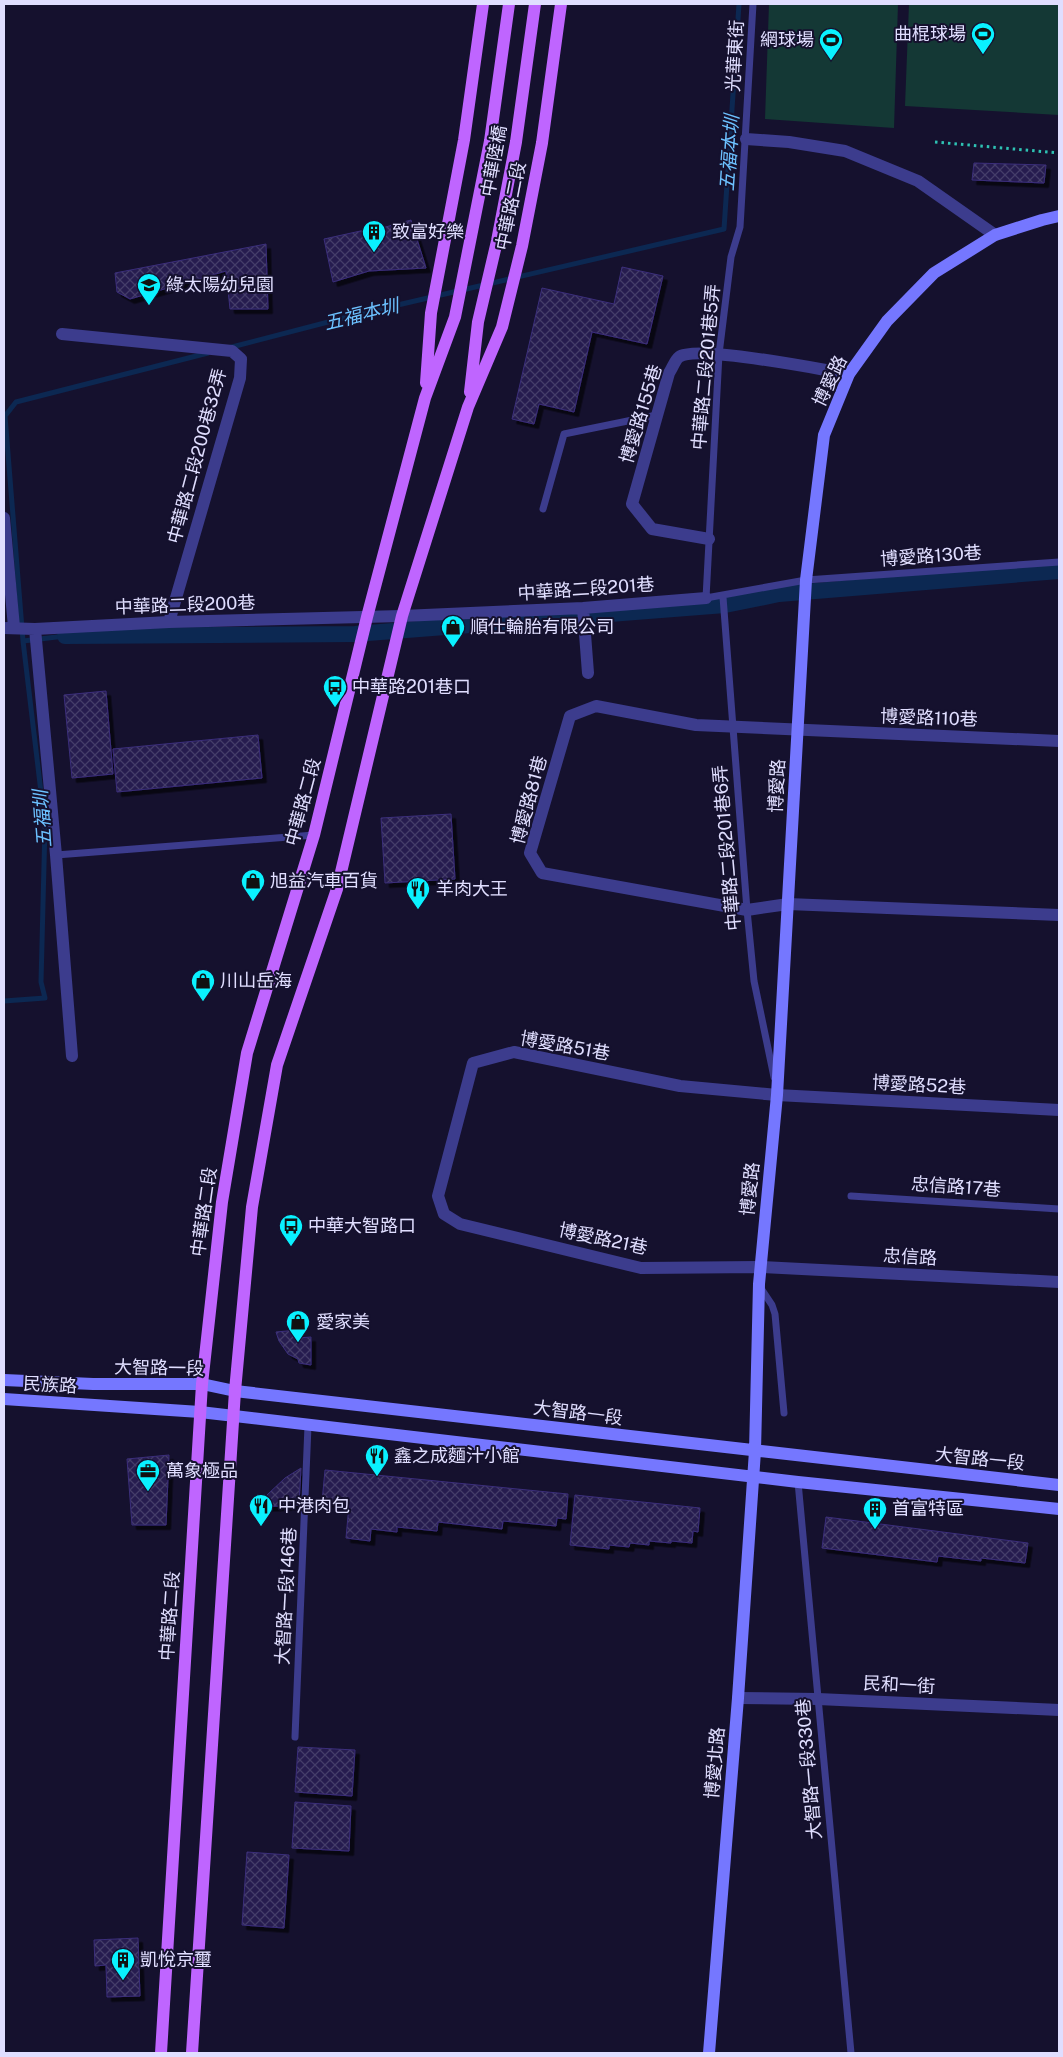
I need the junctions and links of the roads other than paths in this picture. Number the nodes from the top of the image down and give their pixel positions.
1 (483, 4) edge
2 (509, 4) edge
3 (535, 4) edge
4 (561, 4) edge
5 (753, 4) edge
6 (746, 140) junction
7 (1059, 216) edge
8 (995, 235) junction
9 (455, 317) joint
10 (478, 322) joint
11 (62, 334) dead end
12 (719, 354) junction
13 (850, 374) junction
14 (424, 398) junction
15 (468, 407) junction
16 (657, 415) junction
17 (544, 509) dead end
18 (4, 518) edge
19 (709, 538) junction
20 (1059, 562) edge
21 (806, 580) junction
22 (723, 597) junction
23 (706, 598) junction
24 (583, 608) junction
25 (402, 616) junction
26 (368, 617) junction
27 (169, 622) junction
28 (9, 628) edge
29 (35, 629) junction
30 (588, 673) dead end
31 (731, 727) junction
32 (797, 730) junction
33 (1059, 741) edge
34 (314, 835) junction
35 (56, 855) junction
36 (788, 904) junction
37 (746, 910) junction
38 (1059, 915) edge
39 (72, 1056) dead end
40 (778, 1095) junction
41 (1059, 1110) edge
42 (851, 1196) dead end
43 (1059, 1209) edge
44 (444, 1214) joint
45 (760, 1267) junction
46 (1059, 1282) edge
47 (759, 1284) junction
48 (4, 1380) edge
49 (93, 1384) joint
50 (202, 1384) junction
51 (235, 1391) junction
52 (4, 1399) edge
53 (200, 1412) junction
54 (784, 1413) dead end
55 (233, 1417) junction
56 (308, 1426) junction
57 (755, 1451) junction
58 (754, 1476) junction
59 (798, 1482) junction
60 (1059, 1485) edge
61 (1059, 1510) edge
62 (738, 1698) junction
63 (818, 1699) junction
64 (1059, 1710) edge
65 (294, 1737) dead end
66 (161, 2053) edge
67 (192, 2053) edge
68 (709, 2053) edge
69 (851, 2053) edge

1 - 14 main road, 中華路二段
2 - 9 main road, 中華陸橋
3 - 10 main road, 中華陸橋
4 - 15 main road, 中華路二段
5 - 6 lane, 光華東街
6 - 8 street
6 - 12 lane, 中華路二段201巷5弄
7 - 8 street, 博愛路
8 - 13 street, 博愛路
9 - 14 main road, 中華路二段
10 - 15 main road, 中華路二段
11 - 27 street, 中華路二段200巷32弄
12 - 13 street, 博愛路155巷
12 - 16 street, 博愛路155巷
12 - 19 lane, 中華路二段201巷5弄
13 - 21 street, 博愛路
14 - 26 main road, 中華路二段
15 - 25 main road, 中華路二段
16 - 17 lane
16 - 19 street, 博愛路155巷
18 - 28 street
19 - 23 lane, 中華路二段201巷5弄
20 - 21 lane, 博愛路130巷
21 - 22 lane, 中華路二段201巷
21 - 32 street, 博愛路
22 - 23 lane, 中華路二段201巷
22 - 31 lane, 中華路二段201巷6弄
23 - 24 street, 中華路二段201巷
24 - 25 street, 中華路二段201巷
24 - 30 street
25 - 26 street, 中華路二段201巷
25 - 51 main road, 中華路二段
26 - 27 street, 中華路二段200巷
26 - 34 main road, 中華路二段
27 - 29 street, 中華路二段200巷
28 - 29 street, 中華路二段200巷
29 - 35 street
31 - 32 street, 博愛路81巷
31 - 37 lane, 中華路二段201巷6弄
31 - 37 street, 博愛路81巷
32 - 33 street, 博愛路110巷
32 - 36 street, 博愛路
34 - 35 lane
34 - 50 main road, 中華路二段
35 - 39 street
36 - 37 street, 博愛路81巷
36 - 38 street, 博愛路81巷
36 - 40 street, 博愛路
37 - 40 lane, 中華路二段201巷6弄
40 - 41 street, 博愛路52巷
40 - 44 street, 博愛路51巷
40 - 45 street, 博愛路
42 - 43 lane, 忠信路17巷
44 - 45 street, 博愛路21巷
45 - 46 street, 忠信路
45 - 47 street, 博愛路
47 - 54 lane
47 - 57 street, 博愛路
48 - 49 street, 民族路
49 - 50 street, 大智路一段
50 - 51 street, 大智路一段
50 - 53 main road, 中華路二段
51 - 55 main road, 中華路二段
51 - 57 street, 大智路一段
52 - 53 street, 民族路
53 - 55 street
53 - 66 main road, 中華路二段
55 - 56 street
55 - 67 main road, 中華路二段
56 - 58 street
56 - 65 lane, 大智路一段146巷
57 - 58 street, 博愛路
57 - 60 street, 大智路一段
58 - 59 street
58 - 62 street, 博愛北路
59 - 61 street
59 - 63 lane, 大智路一段330巷
62 - 63 street, 民和一街
62 - 68 street, 博愛北路
63 - 64 street, 民和一街
63 - 69 lane, 大智路一段330巷

